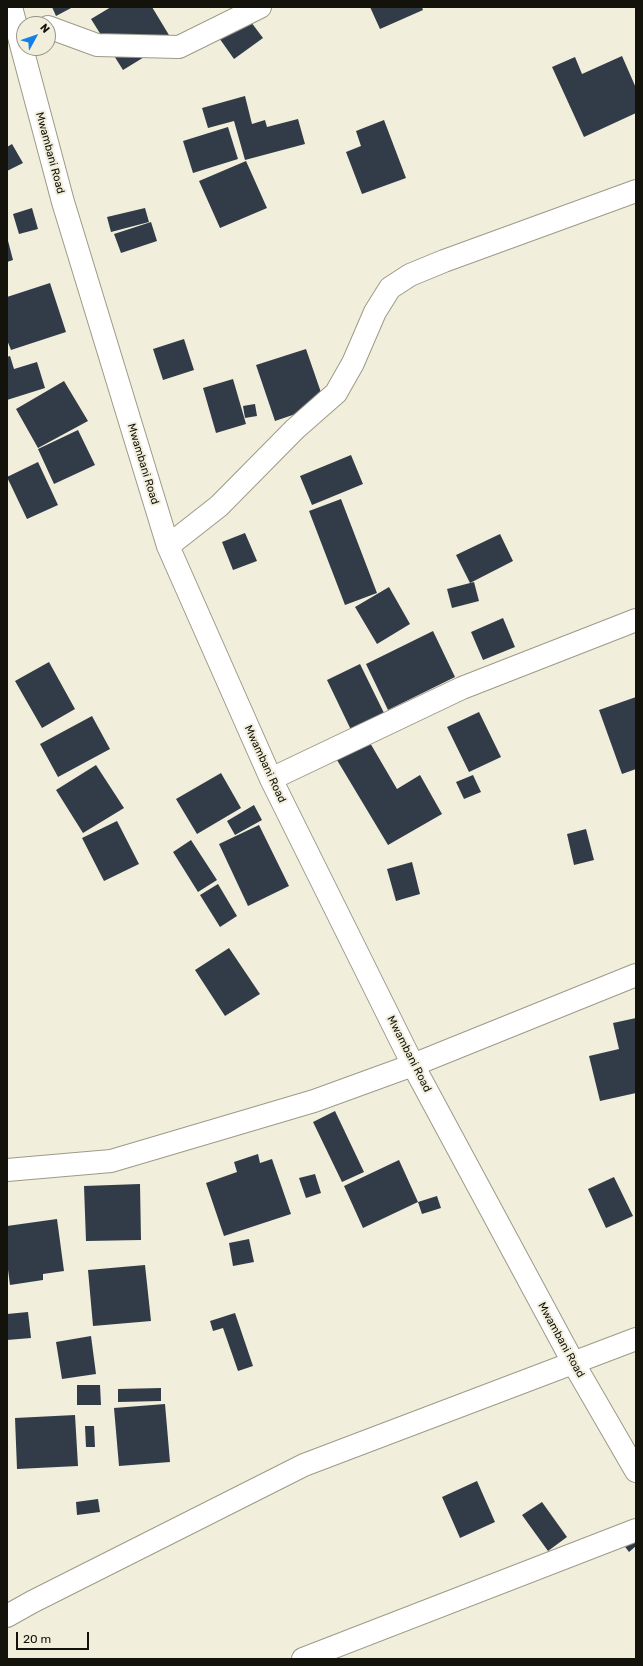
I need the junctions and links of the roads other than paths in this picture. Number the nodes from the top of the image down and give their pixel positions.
1 (260, 7) edge
2 (10, 12) edge
3 (20, 16) edge
4 (56, 30) edge
5 (636, 191) edge
6 (168, 546) junction
7 (636, 620) edge
8 (271, 780) junction
9 (636, 975) edge
10 (414, 1065) junction
11 (7, 1170) edge
12 (636, 1339) edge
13 (574, 1364) junction
14 (636, 1471) edge
15 (636, 1530) edge
16 (7, 1616) edge
17 (303, 1659) edge

1 - 4 street
2 - 3 street
2 - 6 street, Mwambani Road
5 - 6 street
6 - 8 street, Mwambani Road
7 - 8 street
8 - 10 street, Mwambani Road
9 - 10 street
10 - 11 street
10 - 13 street, Mwambani Road
12 - 13 street
13 - 14 street, Mwambani Road
13 - 16 street
15 - 17 street

